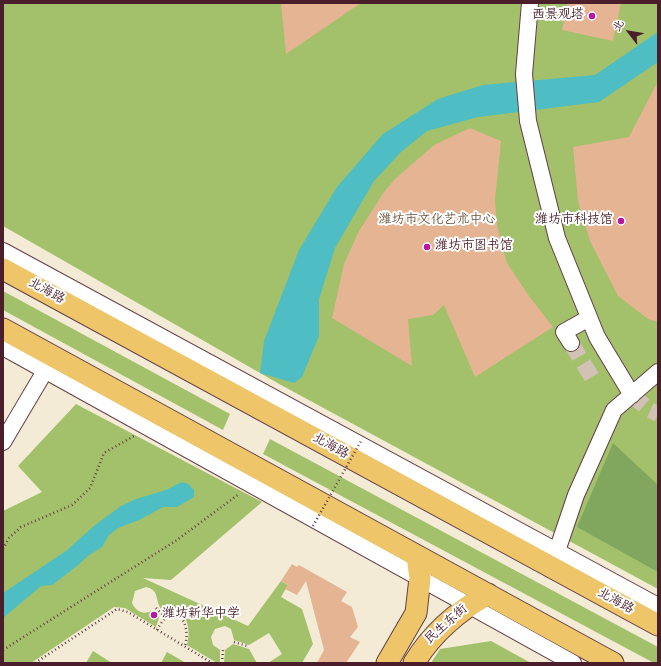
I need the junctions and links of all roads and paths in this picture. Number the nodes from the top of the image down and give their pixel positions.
1 (530, 3) edge
2 (3, 251) edge
3 (3, 269) edge
4 (589, 318) junction
5 (3, 329) edge
6 (570, 343) tunnel mouth
7 (3, 347) edge
8 (45, 371) junction
9 (658, 372) edge
10 (632, 395) junction
11 (155, 422) junction
12 (361, 441) dead end
13 (3, 442) edge
14 (239, 494) dead end
15 (313, 526) dead end
16 (3, 549) edge
17 (557, 551) junction
18 (417, 556) junction
19 (420, 578) junction
20 (613, 591) junction
21 (488, 594) junction
22 (468, 605) junction
23 (658, 606) edge
24 (156, 608) dead end
25 (165, 617) junction
26 (658, 625) edge
27 (157, 630) junction
28 (234, 642) dead end
29 (185, 646) junction
30 (247, 646) dead end
31 (3, 650) edge
32 (223, 650) dead end
33 (35, 663) edge
34 (212, 663) edge
35 (222, 663) edge
36 (387, 663) edge
37 (414, 663) edge
38 (573, 663) edge
39 (613, 663) edge

1 - 4 street
2 - 17 street, 北海路
3 - 20 main road, 北海路
4 - 6 street
4 - 10 street
5 - 11 main road
7 - 8 street
8 - 11 street
8 - 13 street
9 - 10 street
10 - 17 street
11 - 16 path
11 - 18 main road
11 - 19 street
12 - 15 path, bridge
14 - 31 path
17 - 20 street, 北海路
18 - 19 main road, 民生东街
18 - 21 main road
19 - 22 street
19 - 36 main road, 民生东街
20 - 23 street, 北海路
20 - 26 main road, 北海路
21 - 22 main road, 民生东街
21 - 39 main road
22 - 37 main road, 民生东街
22 - 38 street
24 - 25 path
25 - 27 path
25 - 29 path
27 - 29 path
27 - 33 path
28 - 30 path
29 - 34 path
32 - 35 path

